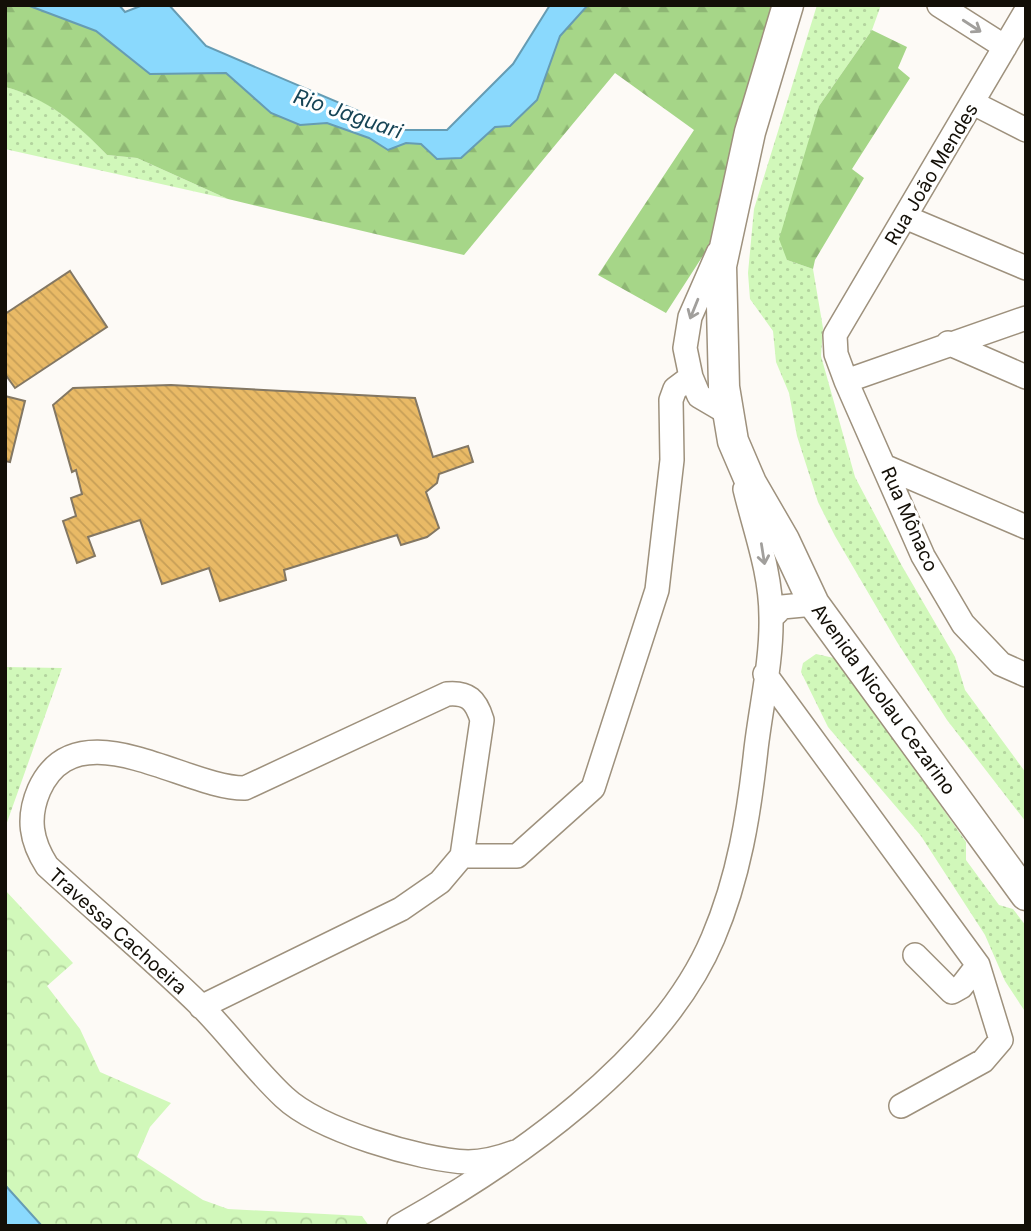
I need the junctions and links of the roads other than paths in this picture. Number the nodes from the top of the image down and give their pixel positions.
1 (788, 5) edge
2 (803, 5) edge
3 (939, 5) edge
4 (1026, 11) edge
5 (1004, 47) junction
6 (973, 103) junction
7 (1026, 130) edge
8 (905, 217) junction
9 (731, 224) junction
10 (1026, 268) edge
11 (1026, 318) edge
12 (835, 335) joint
13 (948, 343) junction
14 (691, 377) junction
15 (1026, 377) edge
16 (846, 381) junction
17 (730, 427) junction
18 (886, 467) junction
19 (1026, 527) edge
20 (814, 604) junction
21 (771, 618) junction
22 (765, 674) junction
23 (1026, 675) edge
24 (462, 856) junction
25 (1026, 864) edge
26 (1026, 895) edge
27 (915, 955) dead end
28 (978, 965) junction
29 (201, 1007) junction
30 (901, 1106) dead end
31 (515, 1152) junction
32 (399, 1226) edge

1 - 9 main road, Avenida Nicolau Cezarino
2 - 25 main road, Avenida Nicolau Cezarino
3 -> 5 street
4 - 5 street, Rua João Mendes
5 - 6 street, Rua João Mendes
6 - 7 street
6 - 8 street, Rua João Mendes
8 - 10 street
8 - 12 street, Rua João Mendes
9 -> 14 street
9 - 17 main road, Avenida Nicolau Cezarino
11 - 13 street
12 - 16 street, Rua Mônaco
13 - 15 street
13 - 16 street
14 - 17 street
14 - 24 street
16 - 18 street, Rua Mônaco
17 - 20 main road, Avenida Nicolau Cezarino
17 -> 21 street
18 - 19 street
18 - 23 street, Rua Mônaco
20 - 21 street
20 - 26 main road, Avenida Nicolau Cezarino
21 - 22 street
22 - 28 street
22 - 31 street
24 - 29 street
24 - 29 street, Travessa Cachoeira
27 - 28 street
28 - 30 street
29 - 31 street, Travessa Cachoeira
31 - 32 street

